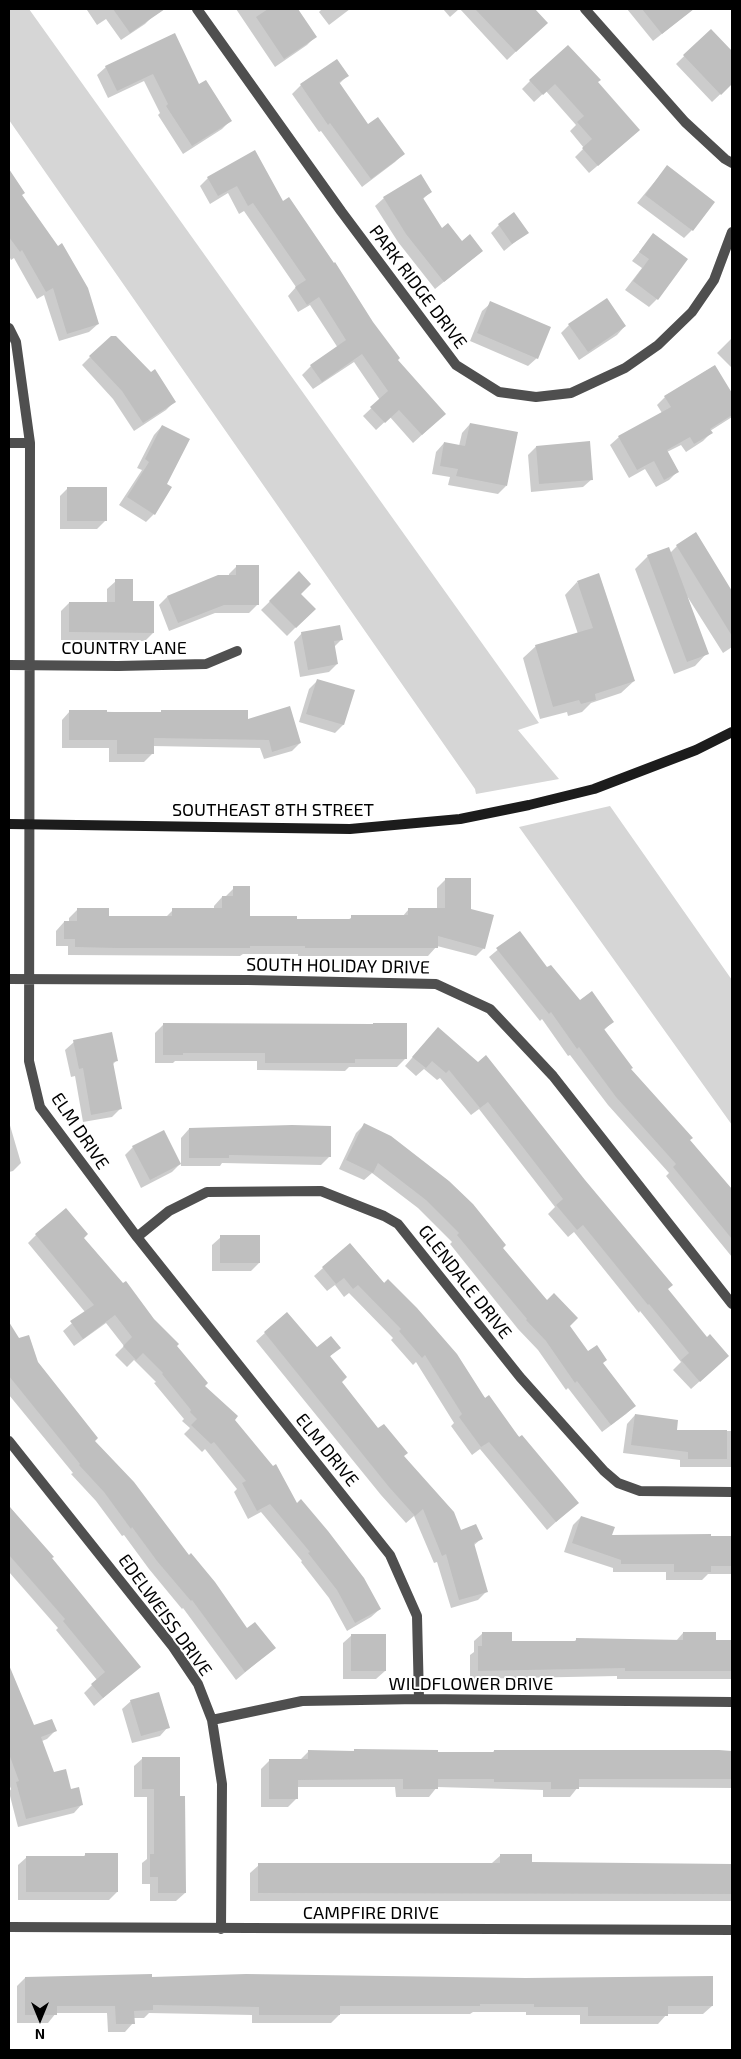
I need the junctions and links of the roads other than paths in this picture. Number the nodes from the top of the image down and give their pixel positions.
1 (197, 9) edge
2 (585, 9) edge
3 (732, 163) edge
4 (732, 232) edge
5 (9, 328) edge
6 (9, 443) edge
7 (30, 444) junction
8 (237, 651) dead end
9 (9, 665) edge
10 (30, 665) junction
11 (732, 732) edge
12 (9, 824) edge
13 (30, 824) junction
14 (9, 980) edge
15 (29, 980) junction
16 (137, 1237) junction
17 (732, 1304) edge
18 (9, 1442) edge
19 (732, 1492) edge
20 (419, 1700) junction
21 (732, 1702) edge
22 (212, 1720) junction
23 (9, 1927) edge
24 (221, 1928) junction
25 (732, 1930) edge

1 - 4 street, PARK RIDGE DRIVE
2 - 3 street
5 - 7 street, ELM DRIVE
6 - 7 street
7 - 10 street, ELM DRIVE
8 - 10 street, COUNTRY LANE
9 - 10 street, COUNTRY LANE
10 - 13 street, ELM DRIVE
11 - 13 street, SOUTHEAST 8TH STREET
12 - 13 street, SOUTHEAST 8TH STREET
13 - 15 street, ELM DRIVE
14 - 15 street, SOUTH HOLIDAY DRIVE
15 - 16 street, ELM DRIVE
15 - 17 street, SOUTH HOLIDAY DRIVE
16 - 19 street, GLENDALE DRIVE
16 - 20 street, ELM DRIVE
18 - 22 street, EDELWEISS DRIVE
20 - 21 street, WILDFLOWER DRIVE
20 - 22 street, WILDFLOWER DRIVE
22 - 24 street, EDELWEISS DRIVE
23 - 24 street, CAMPFIRE DRIVE
24 - 25 street, CAMPFIRE DRIVE

